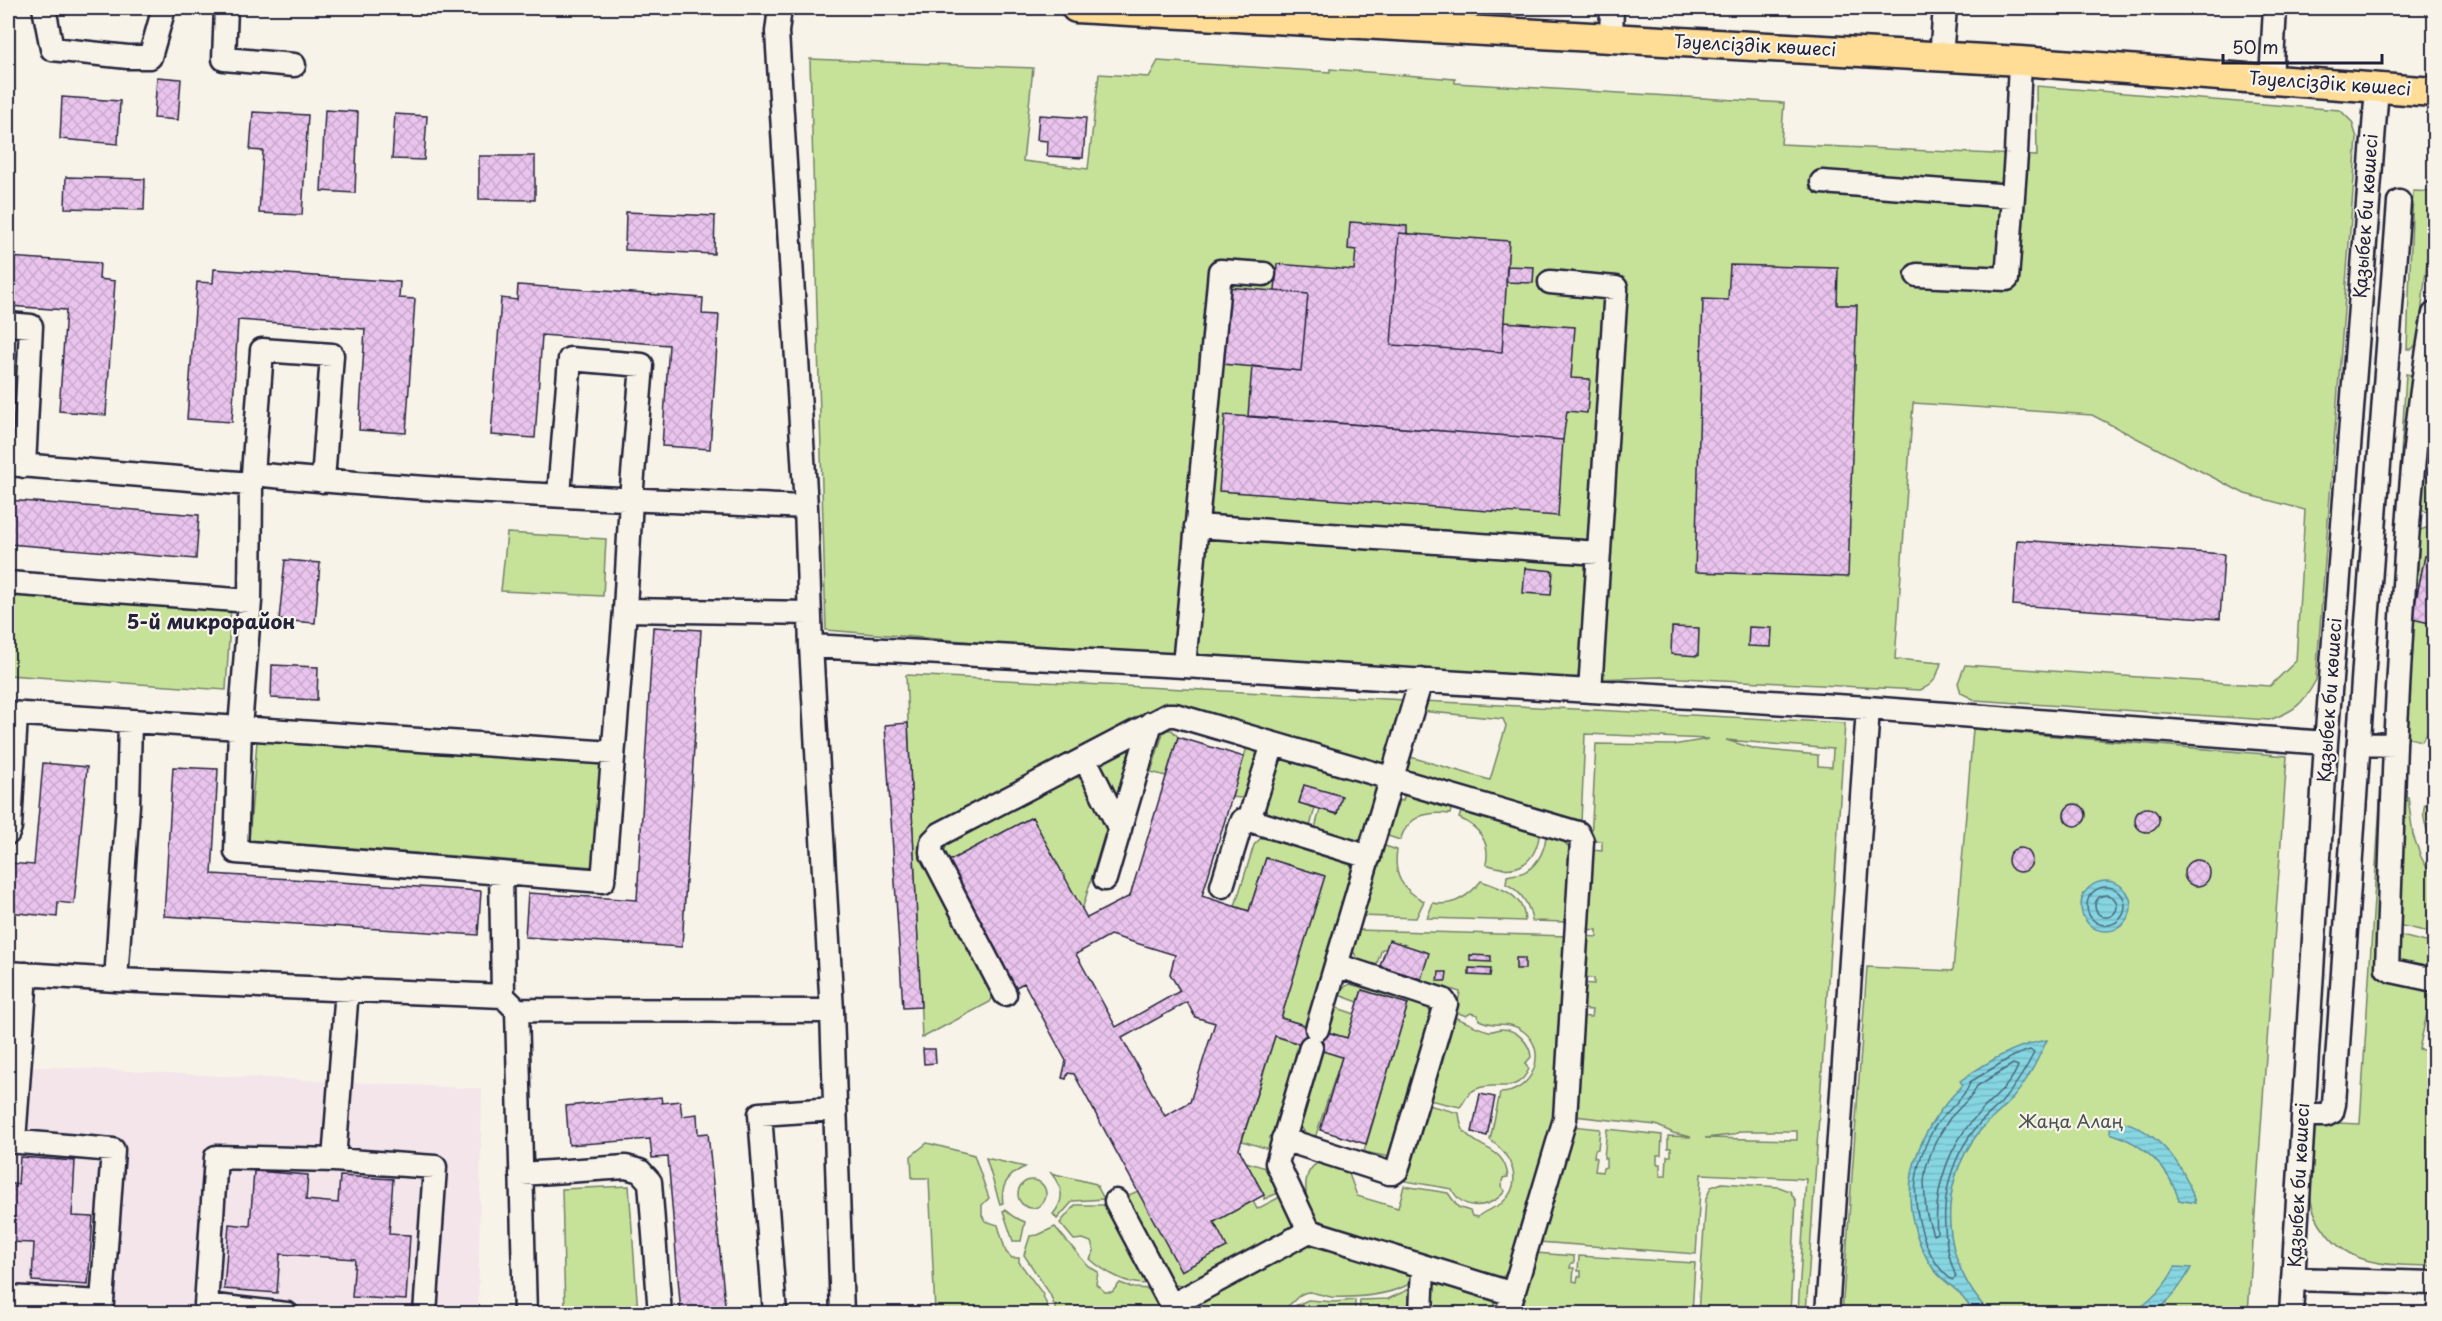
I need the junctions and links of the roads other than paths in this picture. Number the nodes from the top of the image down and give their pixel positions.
1 (44, 8) edge
2 (164, 8) edge
3 (226, 8) edge
4 (780, 8) edge
5 (1076, 8) edge
6 (1612, 8) edge
7 (1945, 8) edge
8 (2275, 8) edge
9 (1182, 10) edge
10 (1611, 38) junction
11 (1941, 56) junction
12 (2020, 61) junction
13 (294, 65) dead end
14 (2271, 80) junction
15 (2377, 88) junction
16 (2434, 92) edge
17 (1822, 182) dead end
18 (2012, 196) junction
19 (2399, 202) dead end
20 (1264, 274) dead end
21 (1917, 275) dead end
22 (1550, 282) dead end
23 (2434, 314) edge
24 (8, 324) edge
25 (16, 465) edge
26 (252, 479) junction
27 (323, 481) junction
28 (559, 495) junction
29 (631, 499) junction
30 (806, 507) junction
31 (1196, 526) junction
32 (1599, 553) junction
33 (2339, 570) junction
34 (2371, 572) junction
35 (8, 583) edge
36 (250, 601) junction
37 (625, 610) junction
38 (809, 613) junction
39 (811, 646) junction
40 (1184, 666) junction
41 (1421, 680) junction
42 (1590, 691) junction
43 (1868, 708) junction
44 (12, 713) edge
45 (130, 722) junction
46 (1151, 723) junction
47 (240, 728) junction
48 (2326, 743) junction
49 (1273, 744) junction
50 (2360, 744) junction
51 (2395, 746) junction
52 (612, 753) junction
53 (1085, 759) junction
54 (1392, 778) junction
55 (1249, 820) junction
56 (1120, 830) junction
57 (8, 833) edge
58 (1369, 857) junction
59 (501, 873) junction
60 (1105, 879) dead end
61 (1222, 886) dead end
62 (2317, 888) junction
63 (2348, 891) junction
64 (1336, 965) junction
65 (17, 973) edge
66 (116, 980) junction
67 (2434, 980) edge
68 (347, 989) junction
69 (1005, 994) dead end
70 (510, 1003) junction
71 (832, 1011) junction
72 (835, 1109) junction
73 (2303, 1115) junction
74 (1283, 1139) junction
75 (11, 1141) edge
76 (334, 1160) junction
77 (521, 1174) junction
78 (1116, 1201) dead end
79 (1310, 1231) junction
80 (1424, 1267) junction
81 (2293, 1279) junction
82 (2434, 1283) edge
83 (8, 1297) edge
84 (1510, 1304) edge
85 (288, 1314) edge
86 (426, 1314) edge
87 (525, 1314) edge
88 (660, 1314) edge
89 (775, 1314) edge
90 (842, 1314) edge
91 (1421, 1314) edge
92 (1827, 1314) edge
93 (2291, 1314) edge

1 - 2 street
3 - 13 street
4 - 30 street
5 - 9 main road, Тәуелсіздік көшесі
6 - 10 street
7 - 11 street
8 - 14 street
9 - 10 main road, Тәуелсіздік көшесі
10 - 11 main road, Тәуелсіздік көшесі
11 - 12 main road, Тәуелсіздік көшесі
12 - 14 main road, Тәуелсіздік көшесі
12 - 18 street
14 - 15 main road, Тәуелсіздік көшесі
15 - 16 main road, Тәуелсіздік көшесі
15 - 33 street, Қазыбек би көшесі
17 - 18 street
18 - 21 street
19 - 34 street
20 - 31 street
22 - 32 street
23 - 51 street
24 - 25 street
25 - 26 street
26 - 27 street
26 - 27 street
26 - 36 street
27 - 28 street
28 - 29 street
28 - 29 street
29 - 30 street
29 - 37 street
30 - 38 street
31 - 32 street
31 - 40 street
32 - 42 street
33 - 34 street
33 - 48 street, Қазыбек би көшесі
34 - 50 street
35 - 36 street
36 - 47 street
37 - 38 street
37 - 52 street
38 - 39 street
39 - 40 street
39 - 71 street
40 - 41 street
41 - 42 street
41 - 54 street
42 - 43 street
43 - 48 street
43 - 92 street
44 - 45 street
44 - 57 street
45 - 47 street
45 - 66 street
46 - 49 street
46 - 53 street
46 - 56 street
47 - 52 street
47 - 59 street
48 - 62 street, Қазыбек би көшесі
49 - 54 street
49 - 55 street
50 - 51 street
50 - 63 street
51 - 67 street
52 - 59 street
53 - 56 street
53 - 69 street
54 - 58 street
54 - 84 street
55 - 58 street
55 - 61 street
56 - 60 street
58 - 64 street
59 - 70 street
62 - 63 street
62 - 73 street, Қазыбек би көшесі
63 - 73 street
64 - 74 street
64 - 74 street
65 - 66 street
65 - 75 street
66 - 68 street
68 - 70 street
68 - 76 street
70 - 71 street
70 - 77 street
71 - 72 street
72 - 89 street
72 - 90 street
73 - 81 street, Қазыбек би көшесі
74 - 79 street
75 - 83 street
76 - 85 street
76 - 86 street
77 - 87 street
77 - 88 street
78 - 79 street
79 - 80 street
80 - 84 street
80 - 91 street
81 - 82 street
81 - 93 street, Қазыбек би көшесі

